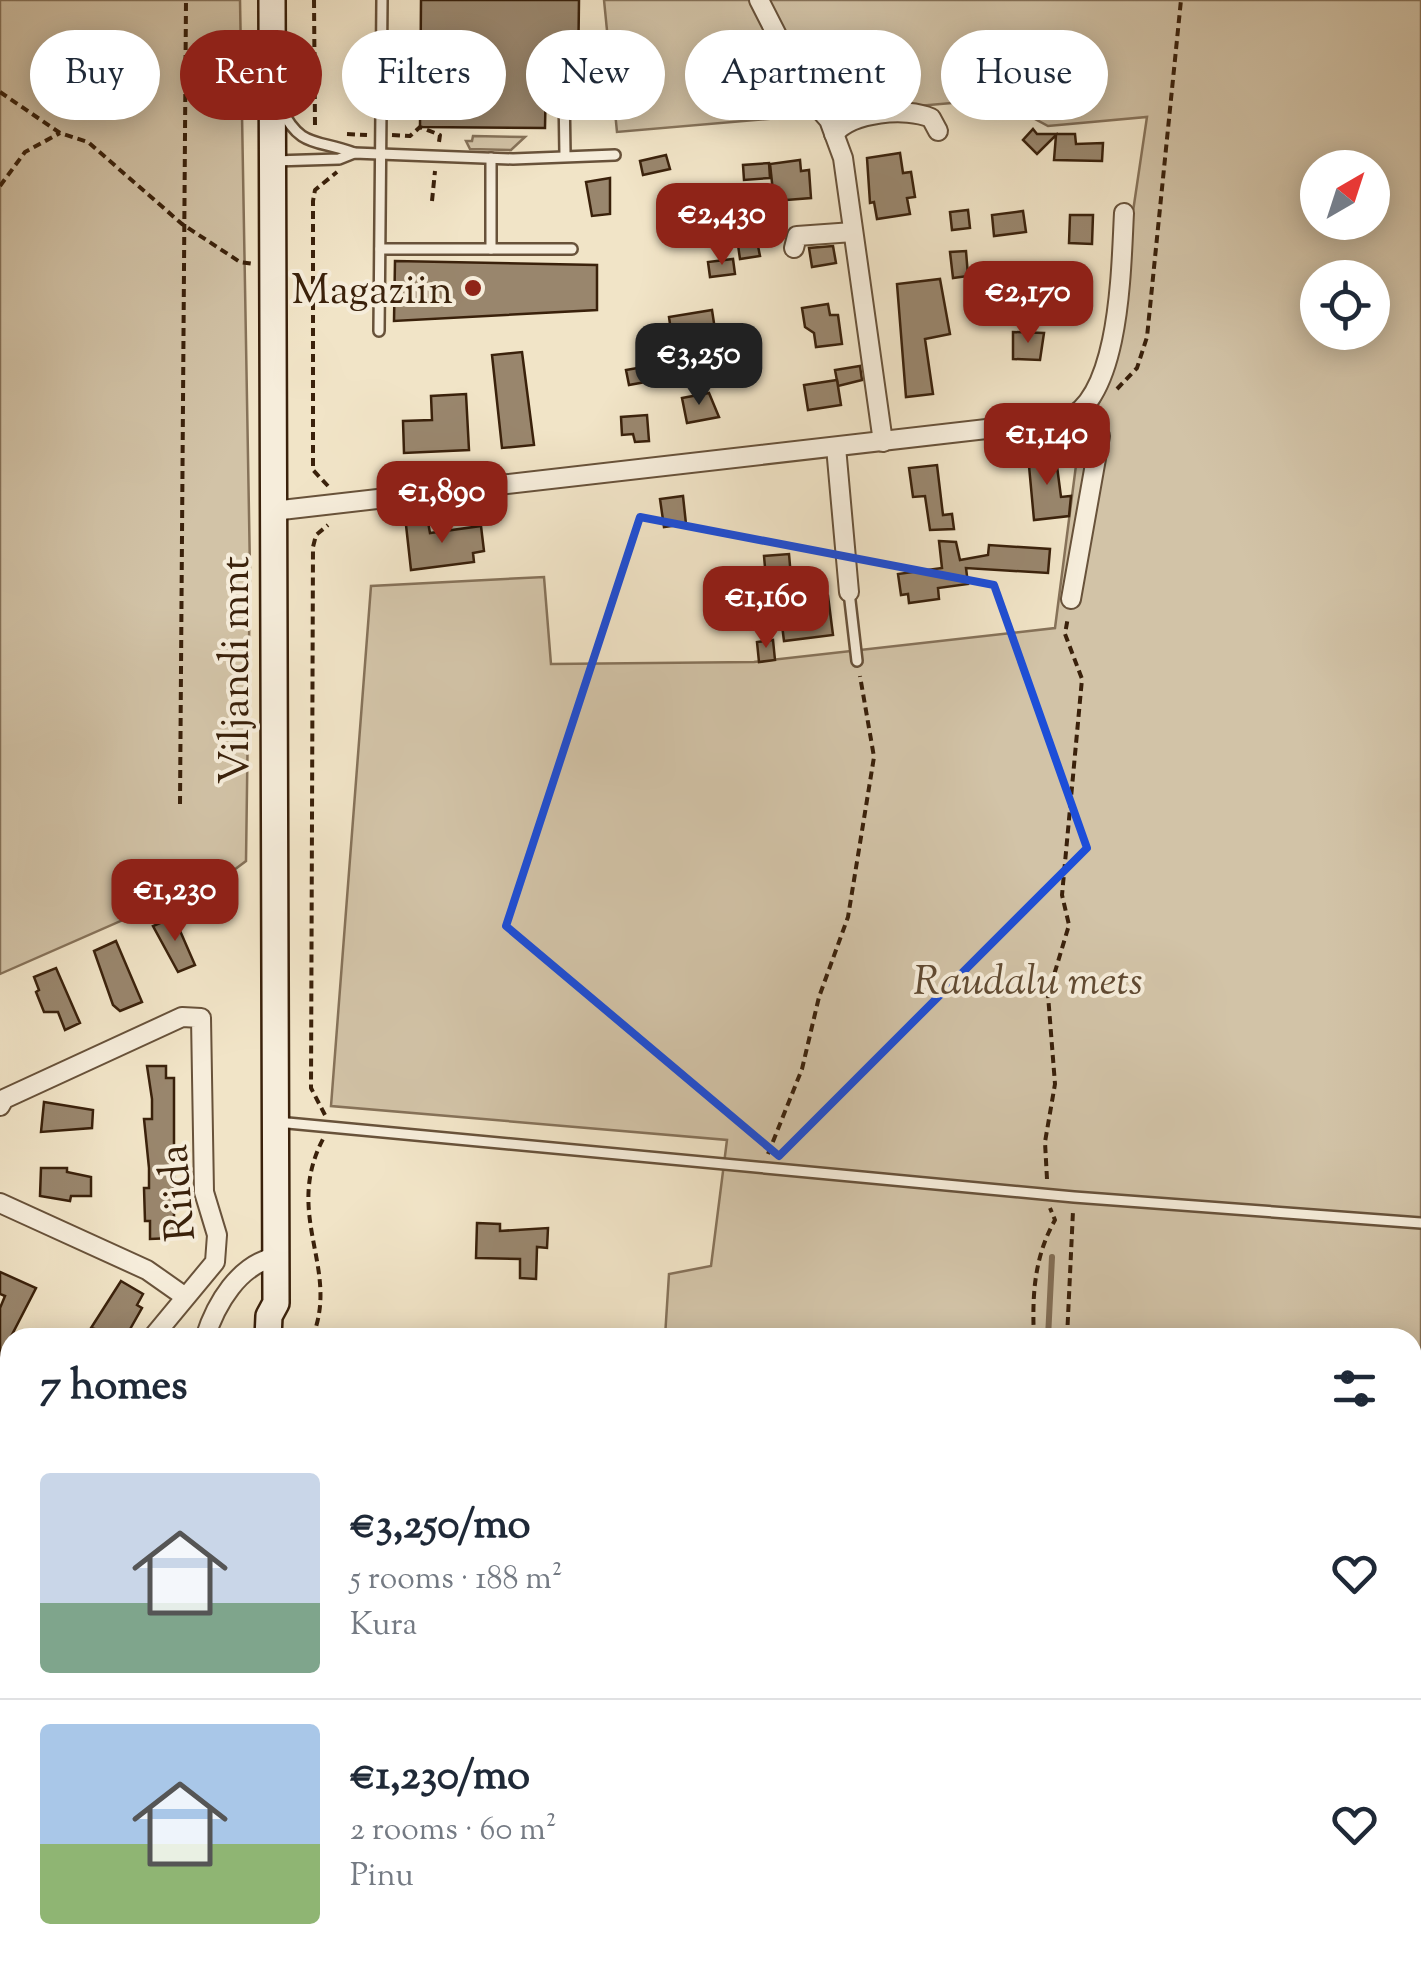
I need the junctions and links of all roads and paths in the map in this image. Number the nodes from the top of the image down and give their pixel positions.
1 (186, 0) edge
2 (272, 0) edge
3 (314, 0) edge
4 (382, 0) edge
5 (759, 0) edge
6 (1181, 0) edge
7 (272, 30) edge
8 (0, 92) edge
9 (272, 120) edge
10 (288, 120) edge
11 (564, 120) edge
12 (938, 131) dead end
13 (60, 133) junction
14 (834, 134) junction
15 (338, 147) junction
16 (354, 153) junction
17 (382, 154) junction
18 (565, 155) junction
19 (615, 155) dead end
20 (491, 158) junction
21 (338, 159) junction
22 (272, 161) junction
23 (0, 186) edge
24 (1124, 212) dead end
25 (182, 224) junction
26 (853, 232) junction
27 (794, 248) dead end
28 (380, 249) junction
29 (490, 249) junction
30 (572, 249) dead end
31 (273, 267) junction
32 (379, 331) dead end
33 (1095, 395) junction
34 (1080, 414) junction
35 (883, 442) junction
36 (836, 447) junction
37 (343, 504) junction
38 (273, 511) junction
39 (849, 592) joint
40 (1070, 599) joint
41 (858, 661) joint
42 (180, 804) dead end
43 (0, 1106) edge
44 (274, 1122) junction
45 (326, 1124) junction
46 (764, 1166) junction
47 (1047, 1194) junction
48 (1074, 1197) junction
49 (0, 1202) edge
50 (1421, 1223) edge
51 (275, 1257) junction
52 (184, 1296) junction
53 (276, 1303) junction
54 (160, 1328) edge
55 (208, 1328) edge
56 (270, 1328) edge
57 (279, 1328) edge
58 (315, 1328) edge
59 (1034, 1328) edge
60 (1067, 1328) edge

1 - 25 path
2 - 7 main road, Viljandi mnt
3 - 15 path
4 - 17 lane
5 - 14 street
6 - 33 path
8 - 13 path
9 - 22 main road, Viljandi mnt
10 - 15 lane
11 - 18 lane
12 - 14 street
13 - 23 path
13 - 25 path
14 - 26 street
15 - 16 lane
16 - 17 lane
16 - 21 lane
17 - 20 lane
17 - 28 lane
18 - 19 lane
18 - 20 lane
20 - 29 lane
21 - 22 lane
21 - 37 path
22 - 31 main road, Viljandi mnt
24 - 33 street
25 - 31 path
25 - 42 path
26 - 27 street
26 - 35 street
28 - 29 lane
28 - 32 lane
29 - 30 lane
31 - 38 main road, Viljandi mnt
33 - 34 street
34 - 35 street
34 - 40 street
35 - 36 street
36 - 37 street
36 - 39 street
37 - 38 street
37 - 45 path
38 - 44 main road, Viljandi mnt
39 - 41 lane
40 - 47 path
41 - 46 path
43 - 52 street, Riida
44 - 45 lane
44 - 51 main road, Viljandi mnt
45 - 46 lane
45 - 58 path
46 - 47 lane
47 - 48 lane
47 - 59 path
48 - 50 lane
48 - 60 path
49 - 52 street
51 - 53 main road, Viljandi mnt
51 - 55 street
52 - 54 street, Riida
53 - 56 main road, Viljandi mnt
53 - 57 main road

